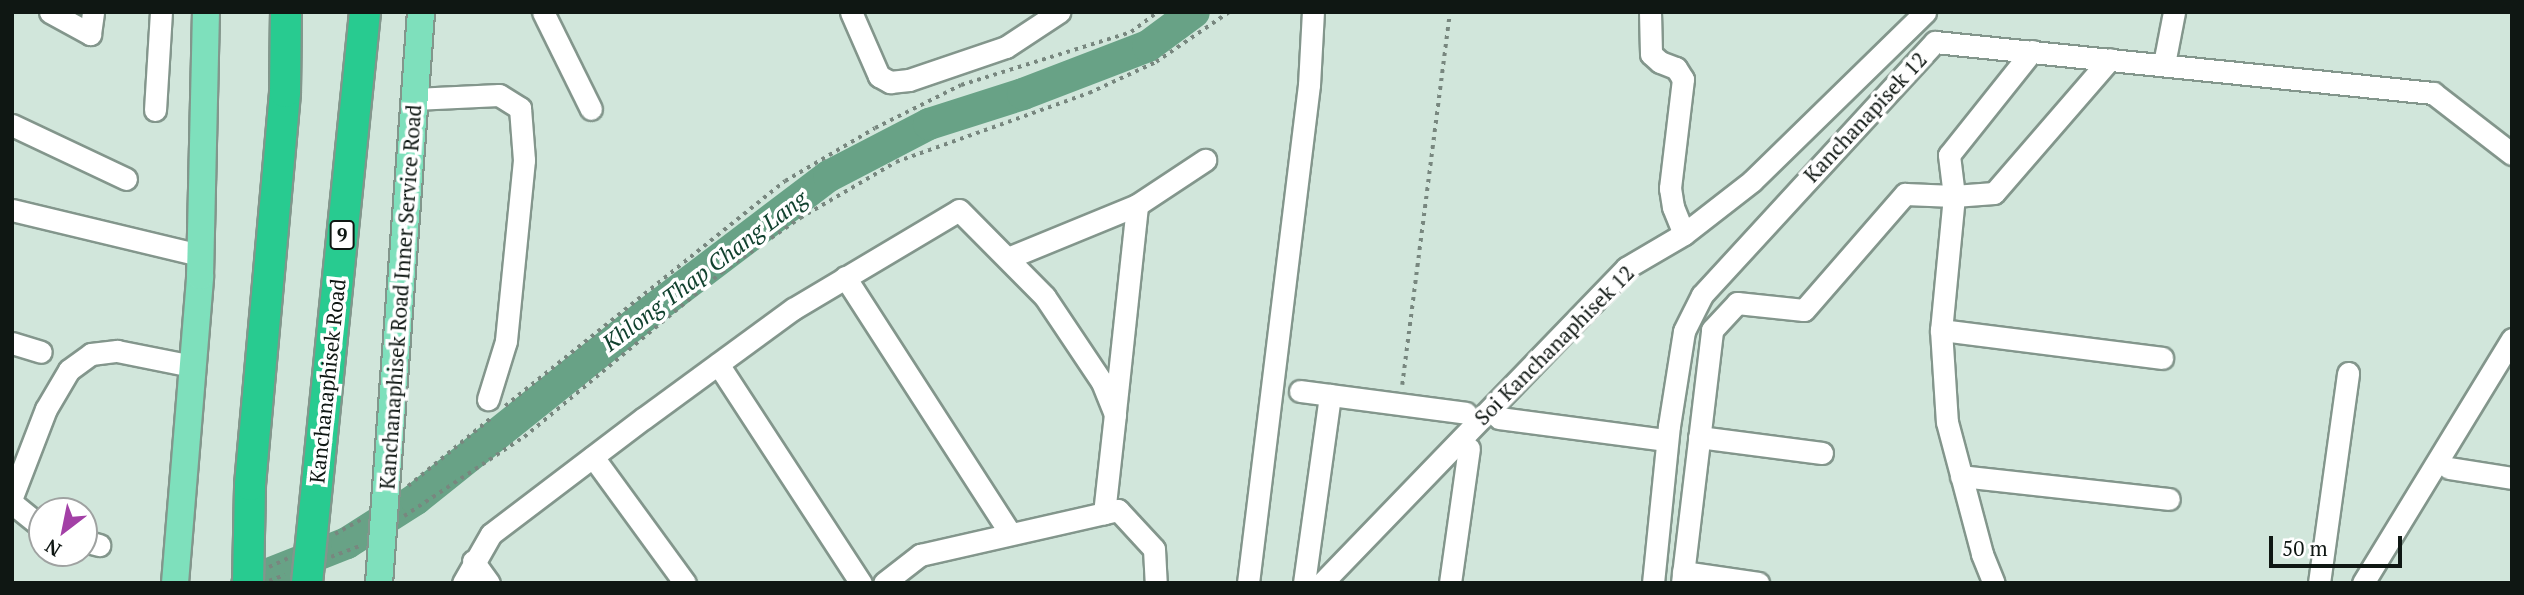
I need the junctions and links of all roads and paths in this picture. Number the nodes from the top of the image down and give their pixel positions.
1 (50, 12) edge
2 (93, 12) edge
3 (161, 12) edge
4 (206, 12) edge
5 (286, 12) edge
6 (305, 12) edge
7 (365, 12) edge
8 (421, 12) edge
9 (543, 12) edge
10 (851, 12) edge
11 (1059, 12) edge
12 (1158, 12) edge
13 (1229, 12) edge
14 (1313, 12) edge
15 (1450, 12) edge
16 (1650, 12) edge
17 (1925, 12) edge
18 (2174, 12) edge
19 (2032, 51) junction
20 (2110, 59) junction
21 (2164, 64) junction
22 (285, 92) junction
23 (414, 99) junction
24 (590, 109) dead end
25 (155, 110) dead end
26 (12, 125) edge
27 (2512, 154) edge
28 (1205, 160) dead end
29 (126, 179) dead end
30 (1954, 196) junction
31 (1137, 205) junction
32 (12, 210) edge
33 (1684, 234) junction
34 (200, 254) junction
35 (1008, 258) junction
36 (845, 277) junction
37 (1941, 330) junction
38 (2512, 338) edge
39 (12, 343) edge
40 (41, 352) dead end
41 (2162, 358) dead end
42 (718, 363) junction
43 (192, 366) junction
44 (2348, 373) dead end
45 (1300, 391) dead end
46 (1331, 395) junction
47 (1399, 405) junction
48 (496, 407) junction
49 (1115, 414) junction
50 (1471, 415) dead end
51 (1499, 418) dead end
52 (1699, 437) junction
53 (1667, 440) junction
54 (1469, 448) dead end
55 (1822, 453) dead end
56 (593, 457) junction
57 (2449, 468) dead end
58 (1961, 476) junction
59 (2512, 478) edge
60 (402, 490) dead end
61 (12, 497) edge
62 (2169, 499) dead end
63 (12, 503) edge
64 (1104, 513) junction
65 (372, 514) dead end
66 (28, 516) edge
67 (403, 517) dead end
68 (1010, 533) junction
69 (325, 538) dead end
70 (371, 538) dead end
71 (360, 546) dead end
72 (290, 557) dead end
73 (473, 561) junction
74 (257, 576) edge
75 (1683, 578) edge
76 (175, 583) edge
77 (307, 583) edge
78 (379, 583) edge
79 (463, 583) edge
80 (489, 583) edge
81 (685, 583) edge
82 (860, 583) edge
83 (884, 583) edge
84 (1156, 583) edge
85 (1248, 583) edge
86 (1304, 583) edge
87 (1322, 583) edge
88 (1450, 583) edge
89 (1653, 583) edge
90 (1758, 583) edge
91 (1994, 583) edge
92 (2319, 583) edge
93 (2363, 583) edge

1 - 2 street
3 - 25 street
4 - 34 main road
5 - 22 highway
6 - 22 highway
7 - 77 highway, Kanchanaphisek Road / 9
8 - 23 main road, Kanchanaphisek Road Inner Service Road
9 - 24 street
10 - 11 street
12 - 48 path
13 - 67 path
14 - 85 street
15 - 47 path
16 - 33 street
17 - 33 street, Soi Kanchanaphisek 12
18 - 21 street
19 - 20 street, Kanchanapisek 12
19 - 30 street
19 - 53 street, Kanchanapisek 12
20 - 21 street, Kanchanapisek 12
20 - 30 street
21 - 27 street, Kanchanapisek 12
22 - 74 highway
23 - 48 street
23 - 78 main road, Kanchanaphisek Road Inner Service Road
26 - 29 street
28 - 31 street
30 - 37 street
30 - 52 street
31 - 35 street
31 - 49 street
32 - 34 street
33 - 87 street, Soi Kanchanaphisek 12
34 - 43 main road
35 - 36 street
35 - 49 street
36 - 42 street
36 - 68 street
37 - 41 street
37 - 58 street
38 - 93 street
39 - 40 street
42 - 56 street
42 - 82 street
43 - 61 street
43 - 76 main road
44 - 92 street
45 - 46 street
46 - 47 street
46 - 86 street
47 - 50 street
48 - 60 path
49 - 64 street
51 - 53 street
52 - 55 street
52 - 75 street
53 - 89 street, Kanchanapisek 12
54 - 88 street
56 - 73 street
56 - 81 street
57 - 59 street
58 - 62 street
58 - 91 street
63 - 66 street
64 - 68 street
64 - 84 street
65 - 69 path
68 - 83 street
70 - 71 path
72 - 74 path
73 - 79 street
73 - 80 street
75 - 90 street

